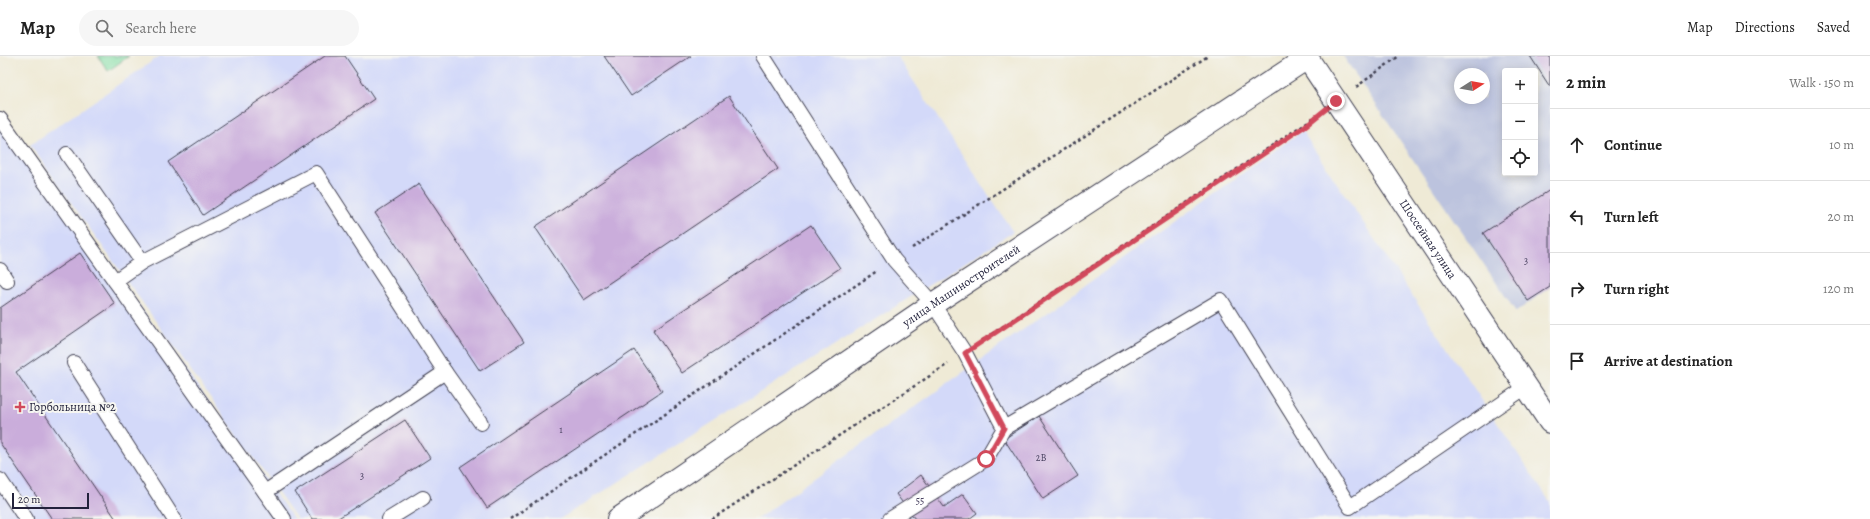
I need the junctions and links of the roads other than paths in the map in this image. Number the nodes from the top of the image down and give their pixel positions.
1 (763, 56) edge
2 (1308, 57) edge
3 (0, 119) edge
4 (67, 154) dead end
5 (142, 262) junction
6 (114, 281) junction
7 (933, 304) junction
8 (74, 363) dead end
9 (445, 372) junction
10 (1526, 387) junction
11 (1550, 422) edge
12 (481, 423) dead end
13 (1004, 428) junction
14 (0, 480) edge
15 (265, 492) junction
16 (423, 498) dead end
17 (22, 518) edge
18 (174, 519) edge
19 (284, 519) edge
20 (389, 519) edge
21 (618, 519) edge
22 (890, 519) edge

1 - 7 lane
2 - 7 street, улица Машиностроителей
2 - 10 street, Шоссейная улица
3 - 6 lane
4 - 5 lane
5 - 6 lane
5 - 9 lane
6 - 15 lane
7 - 13 lane
7 - 21 street, улица Машиностроителей
8 - 18 lane
9 - 12 lane
9 - 15 lane
10 - 11 street, Шоссейная улица
10 - 13 lane
13 - 22 lane
14 - 17 lane
15 - 19 lane
16 - 20 lane

